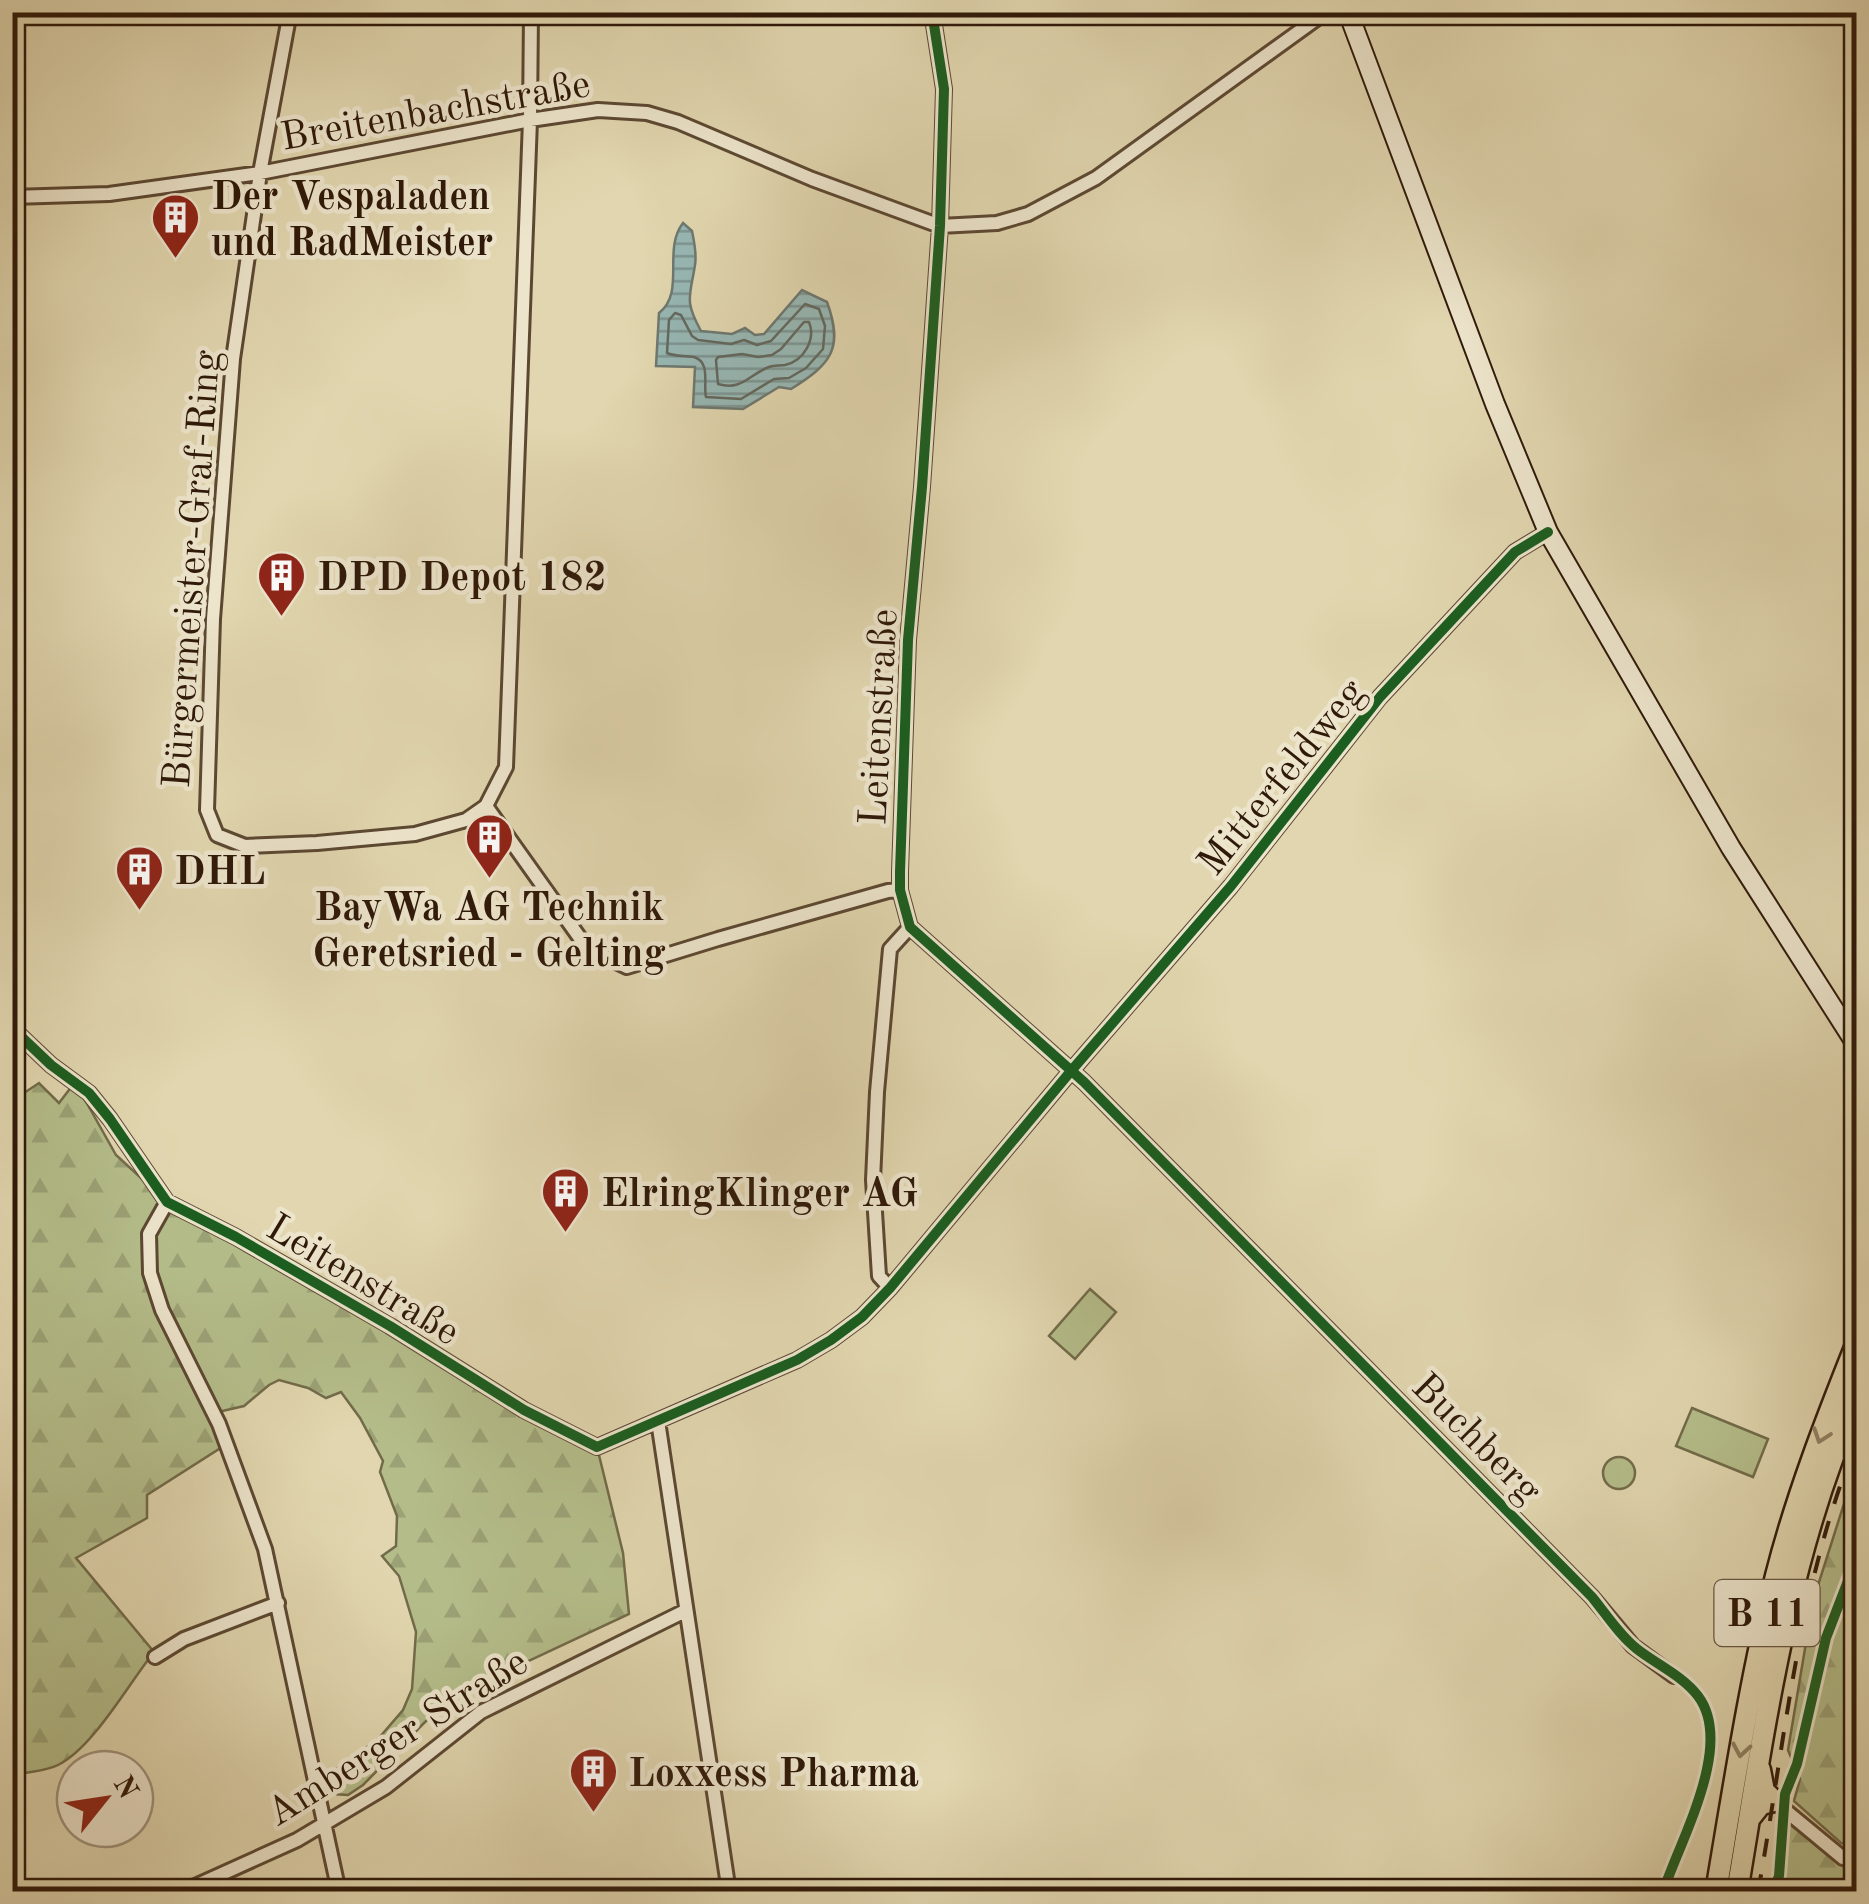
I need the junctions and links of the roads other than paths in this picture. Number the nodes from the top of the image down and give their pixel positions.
1 (290, 12) edge
2 (531, 12) edge
3 (932, 12) edge
4 (1326, 12) edge
5 (1348, 12) edge
6 (530, 120) junction
7 (260, 172) junction
8 (12, 197) edge
9 (940, 226) junction
10 (1548, 532) junction
11 (486, 806) junction
12 (900, 890) junction
13 (910, 927) junction
14 (12, 1028) edge
15 (1856, 1044) edge
16 (1071, 1071) junction
17 (167, 1202) junction
18 (890, 1288) junction
19 (1856, 1345) edge
20 (1856, 1400) edge
21 (658, 1421) junction
22 (278, 1603) junction
23 (686, 1611) junction
24 (155, 1657) dead end
25 (1674, 1676) dead end
26 (1758, 1763) junction
27 (1774, 1801) junction
28 (1749, 1818) junction
29 (325, 1824) junction
30 (1856, 1862) edge
31 (193, 1887) dead end
32 (339, 1892) edge
33 (728, 1892) edge
34 (1716, 1892) edge
35 (1737, 1892) edge

1 - 7 street, Bürgermeister-Graf-Ring
2 - 6 street
3 - 9 street, Leitenstraße
4 - 9 street, Breitenbachstraße
5 - 10 street
6 - 7 street, Breitenbachstraße
6 - 9 street, Breitenbachstraße
6 - 11 street
7 - 8 street, Breitenbachstraße
7 - 11 street, Bürgermeister-Graf-Ring
9 - 12 street, Leitenstraße
10 - 15 street
10 - 16 street, Mitterfeldweg
11 - 12 street
12 - 13 street, Leitenstraße
13 - 16 street
13 - 18 street
14 - 17 street, Leitenstraße
16 - 18 street, Leitenstraße
16 - 25 street, Buchberg
17 - 21 street, Leitenstraße
17 - 22 street
18 - 21 street, Leitenstraße
19 -> 34 main road, B 11
20 - 26 main road, B 11
21 - 23 street
22 - 24 street
22 - 29 street
23 - 29 street, Amberger Straße
23 - 33 street
26 - 27 main road
26 - 28 main road, B 11
27 - 28 main road
27 - 30 street
28 - 35 main road, B 11
29 - 31 street, Amberger Straße
29 - 32 street

